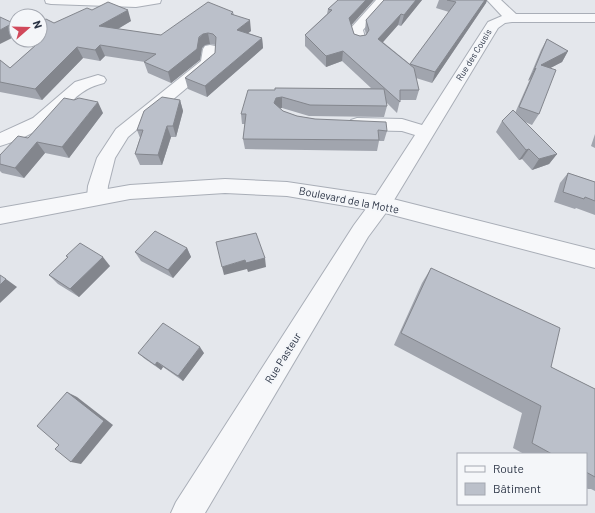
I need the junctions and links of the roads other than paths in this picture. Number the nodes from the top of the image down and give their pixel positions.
1 (51, 0) edge
2 (155, 0) edge
3 (383, 0) edge
4 (493, 0) edge
5 (66, 4) edge
6 (512, 18) junction
7 (595, 18) edge
8 (359, 41) edge
9 (210, 49) dead end
10 (98, 80) dead end
11 (340, 124) edge
12 (426, 132) junction
13 (0, 140) edge
14 (97, 197) junction
15 (381, 204) junction
16 (0, 216) edge
17 (595, 259) edge
18 (187, 513) edge

1 - 5 street
2 - 5 street
3 - 8 street
4 - 6 street
6 - 7 street, Rue des Cousis
6 - 12 street, Rue des Cousis
9 - 14 street
10 - 13 street
11 - 12 street
12 - 15 street, Rue des Cousis
14 - 15 street, Boulevard de la Motte
14 - 16 street, Boulevard de la Motte
15 - 17 street, Boulevard de la Motte
15 - 18 street, Rue Pasteur

